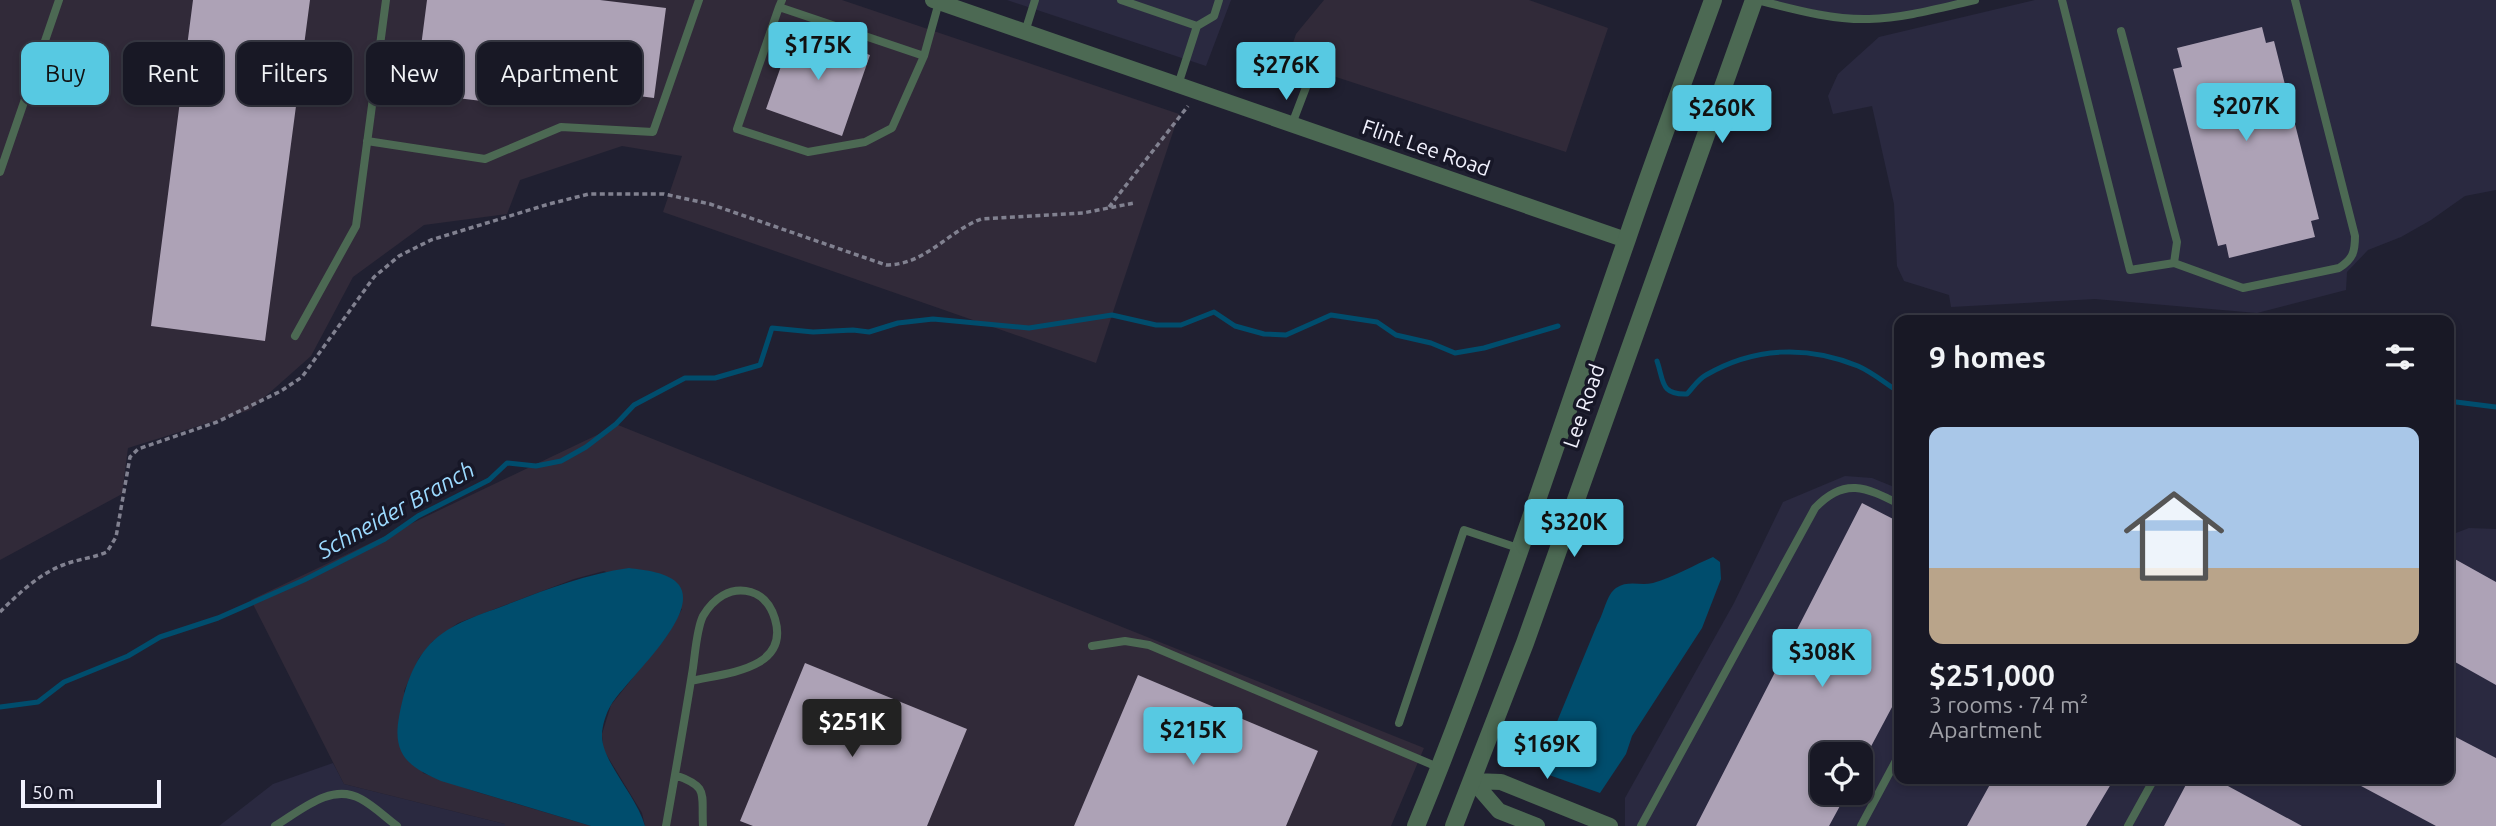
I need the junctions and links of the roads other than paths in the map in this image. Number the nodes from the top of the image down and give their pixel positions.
1 (59, 0) edge
2 (386, 0) edge
3 (699, 0) edge
4 (1035, 0) edge
5 (1121, 0) edge
6 (1219, 0) edge
7 (1713, 0) edge
8 (1756, 0) edge
9 (1975, 0) edge
10 (2062, 0) edge
11 (2295, 0) edge
12 (936, 1) edge
13 (781, 4) edge
14 (1197, 26) junction
15 (2121, 31) dead end
16 (1025, 32) junction
17 (924, 55) junction
18 (1313, 69) dead end
19 (1178, 85) junction
20 (1292, 124) junction
21 (367, 141) junction
22 (0, 172) edge
23 (1626, 240) junction
24 (2174, 263) junction
25 (295, 336) dead end
26 (1894, 501) edge
27 (1521, 549) junction
28 (1092, 646) dead end
29 (691, 681) junction
30 (1399, 723) dead end
31 (1894, 764) edge
32 (1440, 768) junction
33 (675, 775) junction
34 (1473, 781) junction
35 (2151, 784) edge
36 (275, 826) edge
37 (397, 826) edge
38 (666, 826) edge
39 (703, 826) edge
40 (1416, 826) edge
41 (1454, 826) edge
42 (1537, 826) edge
43 (1610, 826) edge
44 (1641, 826) edge
45 (1861, 826) edge
46 (2128, 826) edge

1 - 22 lane
2 - 21 lane
3 - 21 lane
4 - 16 lane
5 - 14 lane
6 - 14 lane
7 - 23 street, Lee Road
8 - 9 lane
8 - 34 street, Lee Road
10 - 24 lane
11 - 24 lane
12 - 16 street, Flint Lee Road
12 - 17 lane
13 - 17 lane
13 - 17 lane
14 - 19 lane
15 - 24 lane
16 - 19 street, Flint Lee Road
18 - 20 lane
19 - 20 street, Flint Lee Road
20 - 23 street, Flint Lee Road
21 - 25 lane
23 - 27 street, Lee Road
26 - 44 lane
27 - 30 lane
27 - 32 street, Lee Road
28 - 32 lane
29 - 29 lane
29 - 33 lane
31 - 45 lane
32 - 40 street, Lee Road
33 - 38 lane
33 - 39 lane
34 - 41 street, Lee Road
34 - 42 street
34 - 43 street
35 - 46 lane
36 - 37 lane

